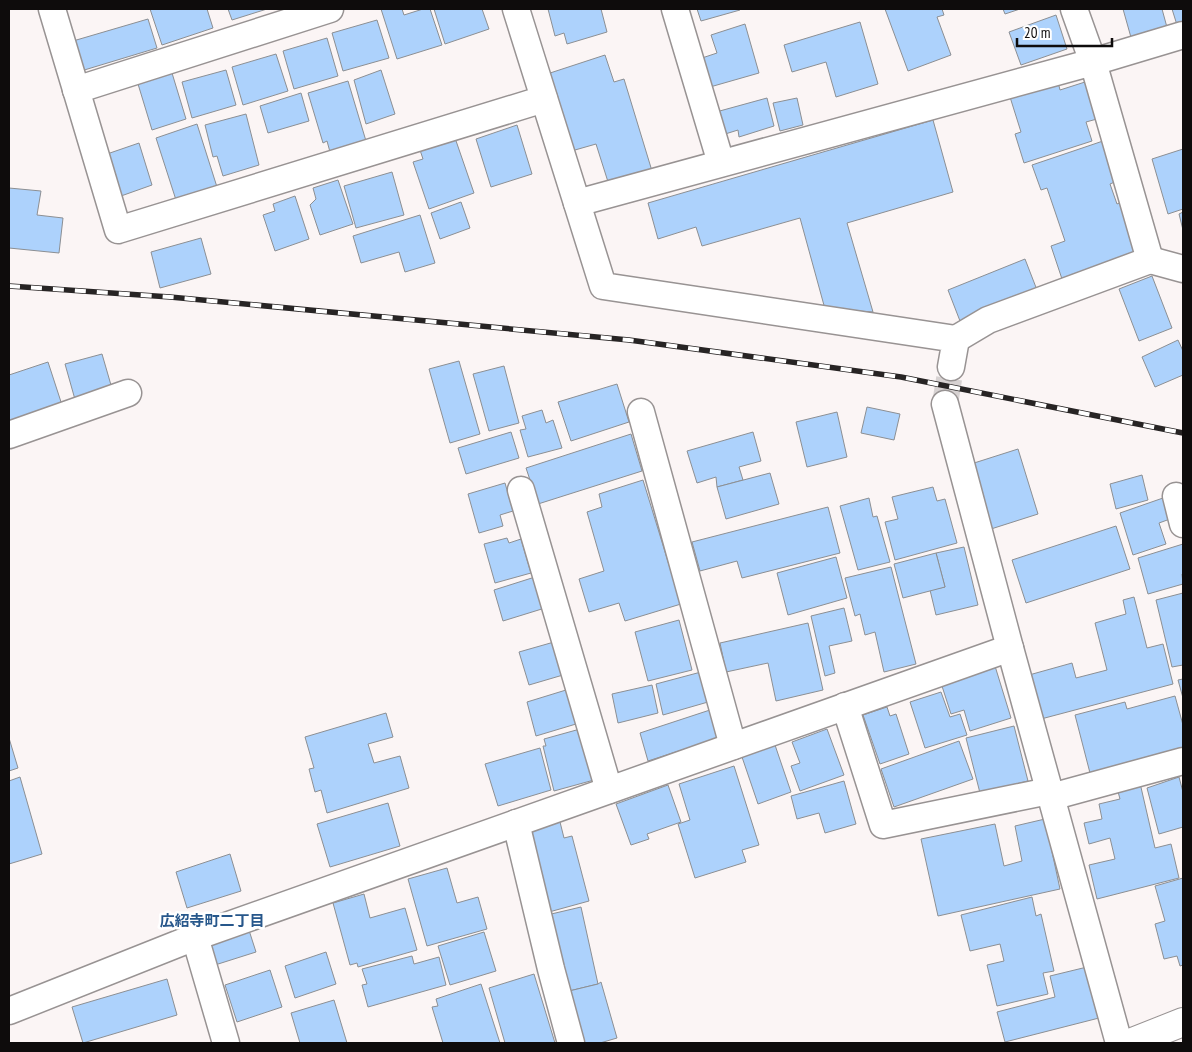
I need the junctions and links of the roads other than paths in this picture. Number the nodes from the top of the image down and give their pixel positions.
1 (52, 9) edge
2 (330, 9) edge
3 (516, 9) edge
4 (675, 9) edge
5 (1074, 9) edge
6 (1183, 36) edge
7 (1093, 62) junction
8 (76, 90) junction
9 (544, 99) junction
10 (721, 163) junction
11 (577, 202) junction
12 (1150, 260) junction
13 (1183, 269) edge
14 (956, 339) junction
15 (951, 367) tunnel mouth
16 (128, 393) dead end
17 (945, 404) tunnel mouth
18 (641, 412) dead end
19 (9, 435) edge
20 (521, 490) dead end
21 (1176, 496) dead end
22 (1183, 524) edge
23 (1010, 648) junction
24 (845, 706) junction
25 (733, 746) junction
26 (1183, 760) edge
27 (609, 790) junction
28 (1050, 794) junction
29 (516, 823) junction
30 (195, 937) junction
31 (9, 1011) edge
32 (1183, 1022) edge
33 (226, 1043) edge
34 (571, 1043) edge
35 (1119, 1043) edge
36 (1130, 1043) edge

1 - 8 street
2 - 8 street
3 - 9 street
4 - 10 street
5 - 7 street
6 - 7 street
7 - 10 street
7 - 12 street
8 - 9 street
9 - 11 street
10 - 11 street
11 - 14 street
12 - 13 street
12 - 14 street
14 - 15 street
16 - 19 street
17 - 23 street
18 - 25 street
20 - 27 street
21 - 22 street
23 - 24 street
23 - 28 street
24 - 25 street
24 - 28 street
25 - 27 street
26 - 28 street
27 - 29 street
28 - 35 street
29 - 30 street
29 - 34 street
30 - 31 street
30 - 33 street
32 - 36 street

